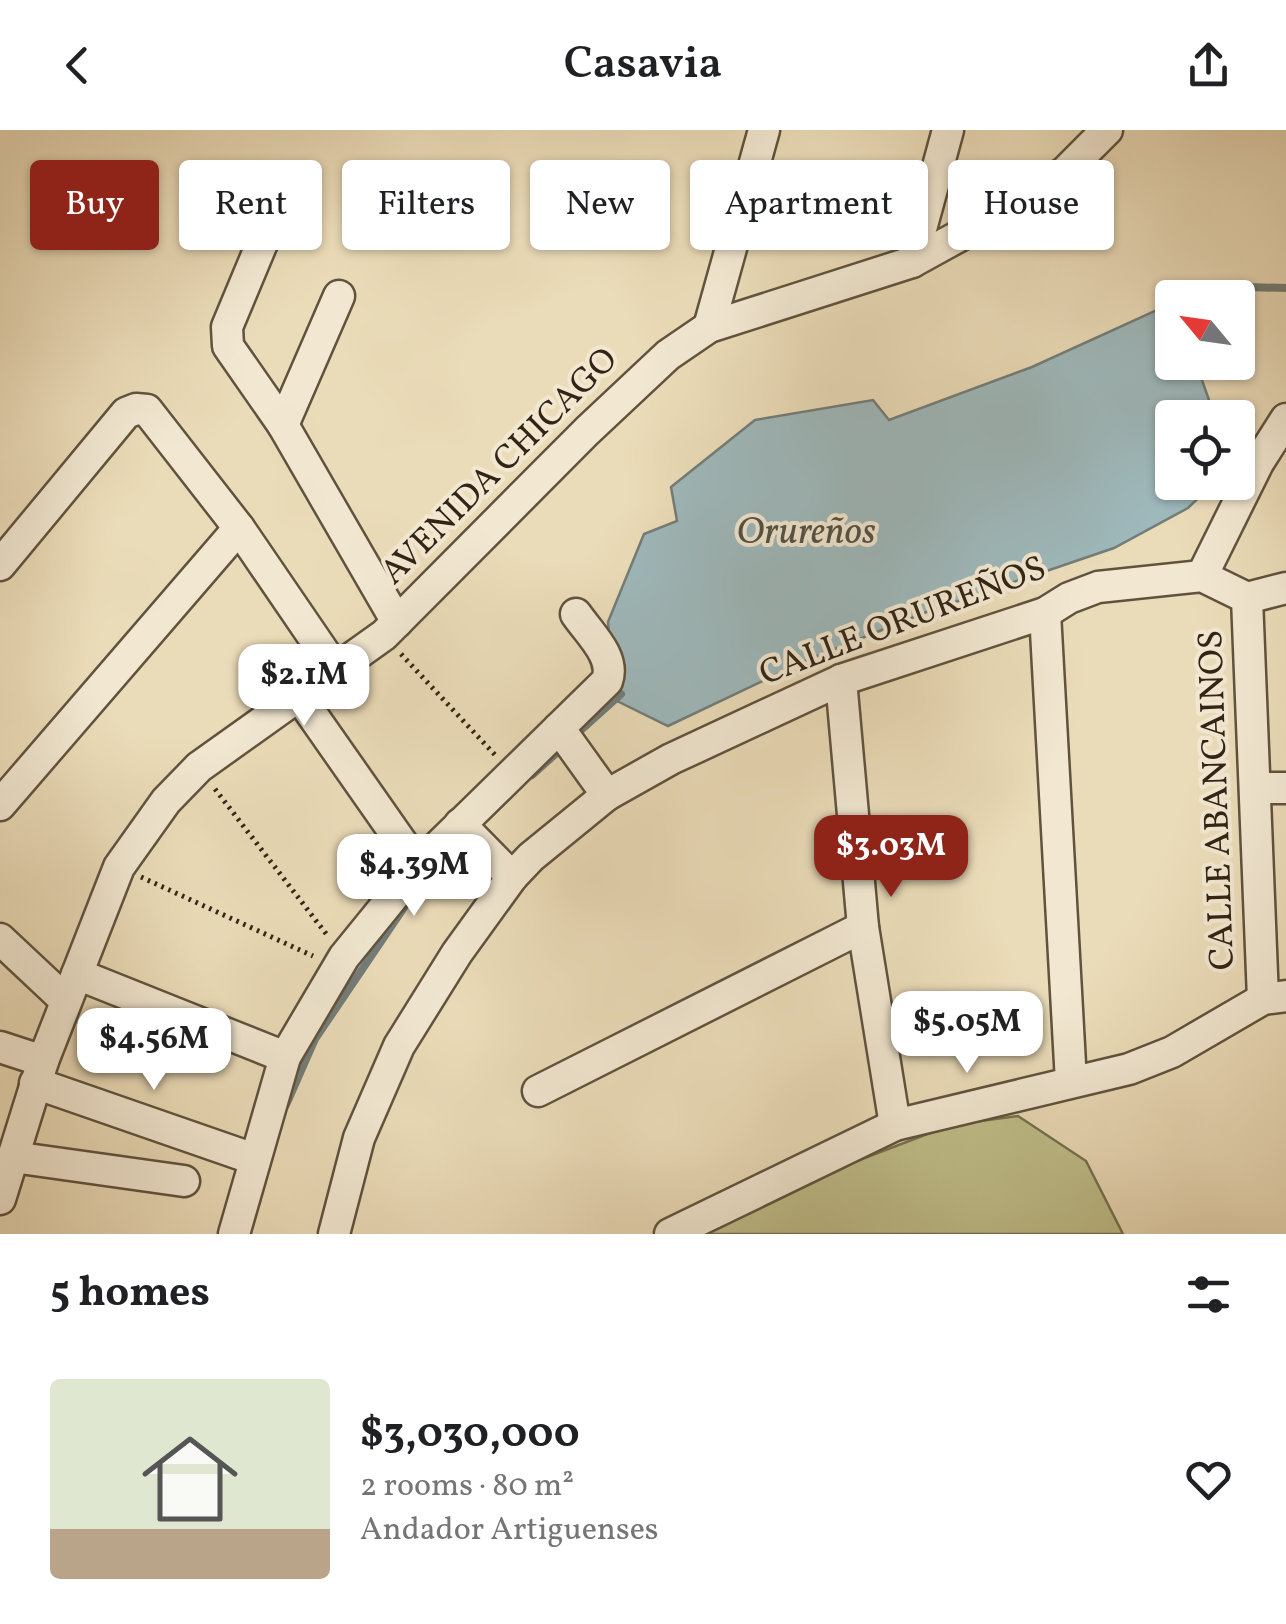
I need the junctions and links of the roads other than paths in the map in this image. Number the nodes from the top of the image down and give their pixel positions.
1 (764, 130) edge
2 (948, 130) edge
3 (1102, 133) edge
4 (259, 250) edge
5 (912, 262) junction
6 (338, 296) dead end
7 (709, 326) junction
8 (1286, 419) edge
9 (282, 424) junction
10 (239, 528) junction
11 (0, 565) edge
12 (1202, 576) junction
13 (1286, 588) edge
14 (1247, 598) junction
15 (576, 614) dead end
16 (1045, 614) junction
17 (390, 628) junction
18 (336, 670) junction
19 (841, 680) junction
20 (299, 696) junction
21 (559, 729) junction
22 (1254, 788) junction
23 (1286, 788) edge
24 (606, 794) junction
25 (0, 806) edge
26 (461, 824) junction
27 (418, 866) junction
28 (511, 877) junction
29 (863, 927) junction
30 (0, 939) edge
31 (71, 987) junction
32 (1275, 998) edge
33 (0, 1047) edge
34 (285, 1057) junction
35 (39, 1072) junction
36 (1071, 1082) junction
37 (538, 1091) dead end
38 (895, 1125) junction
39 (13, 1156) junction
40 (254, 1159) junction
41 (184, 1181) dead end
42 (0, 1198) edge
43 (234, 1234) edge
44 (334, 1234) edge
45 (670, 1234) edge

1 - 7 street
2 - 5 street
3 - 5 street, AVENIDA CHICAGO
4 - 9 street
5 - 7 street, AVENIDA CHICAGO
6 - 9 street
7 - 17 street, AVENIDA CHICAGO
8 - 12 street
9 - 17 street
10 - 11 street
10 - 18 street
10 - 25 street
12 - 14 street
12 - 16 street, CALLE ORUREÑOS
13 - 14 street
14 - 22 street, CALLE ABANCAINOS
15 - 21 street
16 - 19 street, CALLE ORUREÑOS
16 - 36 street
17 - 18 street, AVENIDA CHICAGO
18 - 20 street, AVENIDA CHICAGO
19 - 24 street, CALLE ORUREÑOS
19 - 29 street
20 - 27 street
20 - 31 street, AVENIDA CHICAGO
21 - 24 street
21 - 26 street
22 - 23 street
22 - 32 street, CALLE ABANCAINOS
24 - 28 street, CALLE ORUREÑOS
26 - 27 street
26 - 28 street
27 - 34 street
28 - 44 street, CALLE ORUREÑOS
29 - 37 street
29 - 38 street
30 - 31 street
31 - 34 street
31 - 35 street, AVENIDA CHICAGO
32 - 36 street
33 - 35 street
34 - 40 street
35 - 39 street, AVENIDA CHICAGO
35 - 40 street
36 - 38 street
38 - 45 street
39 - 41 street
39 - 42 street, AVENIDA CHICAGO
40 - 43 street

